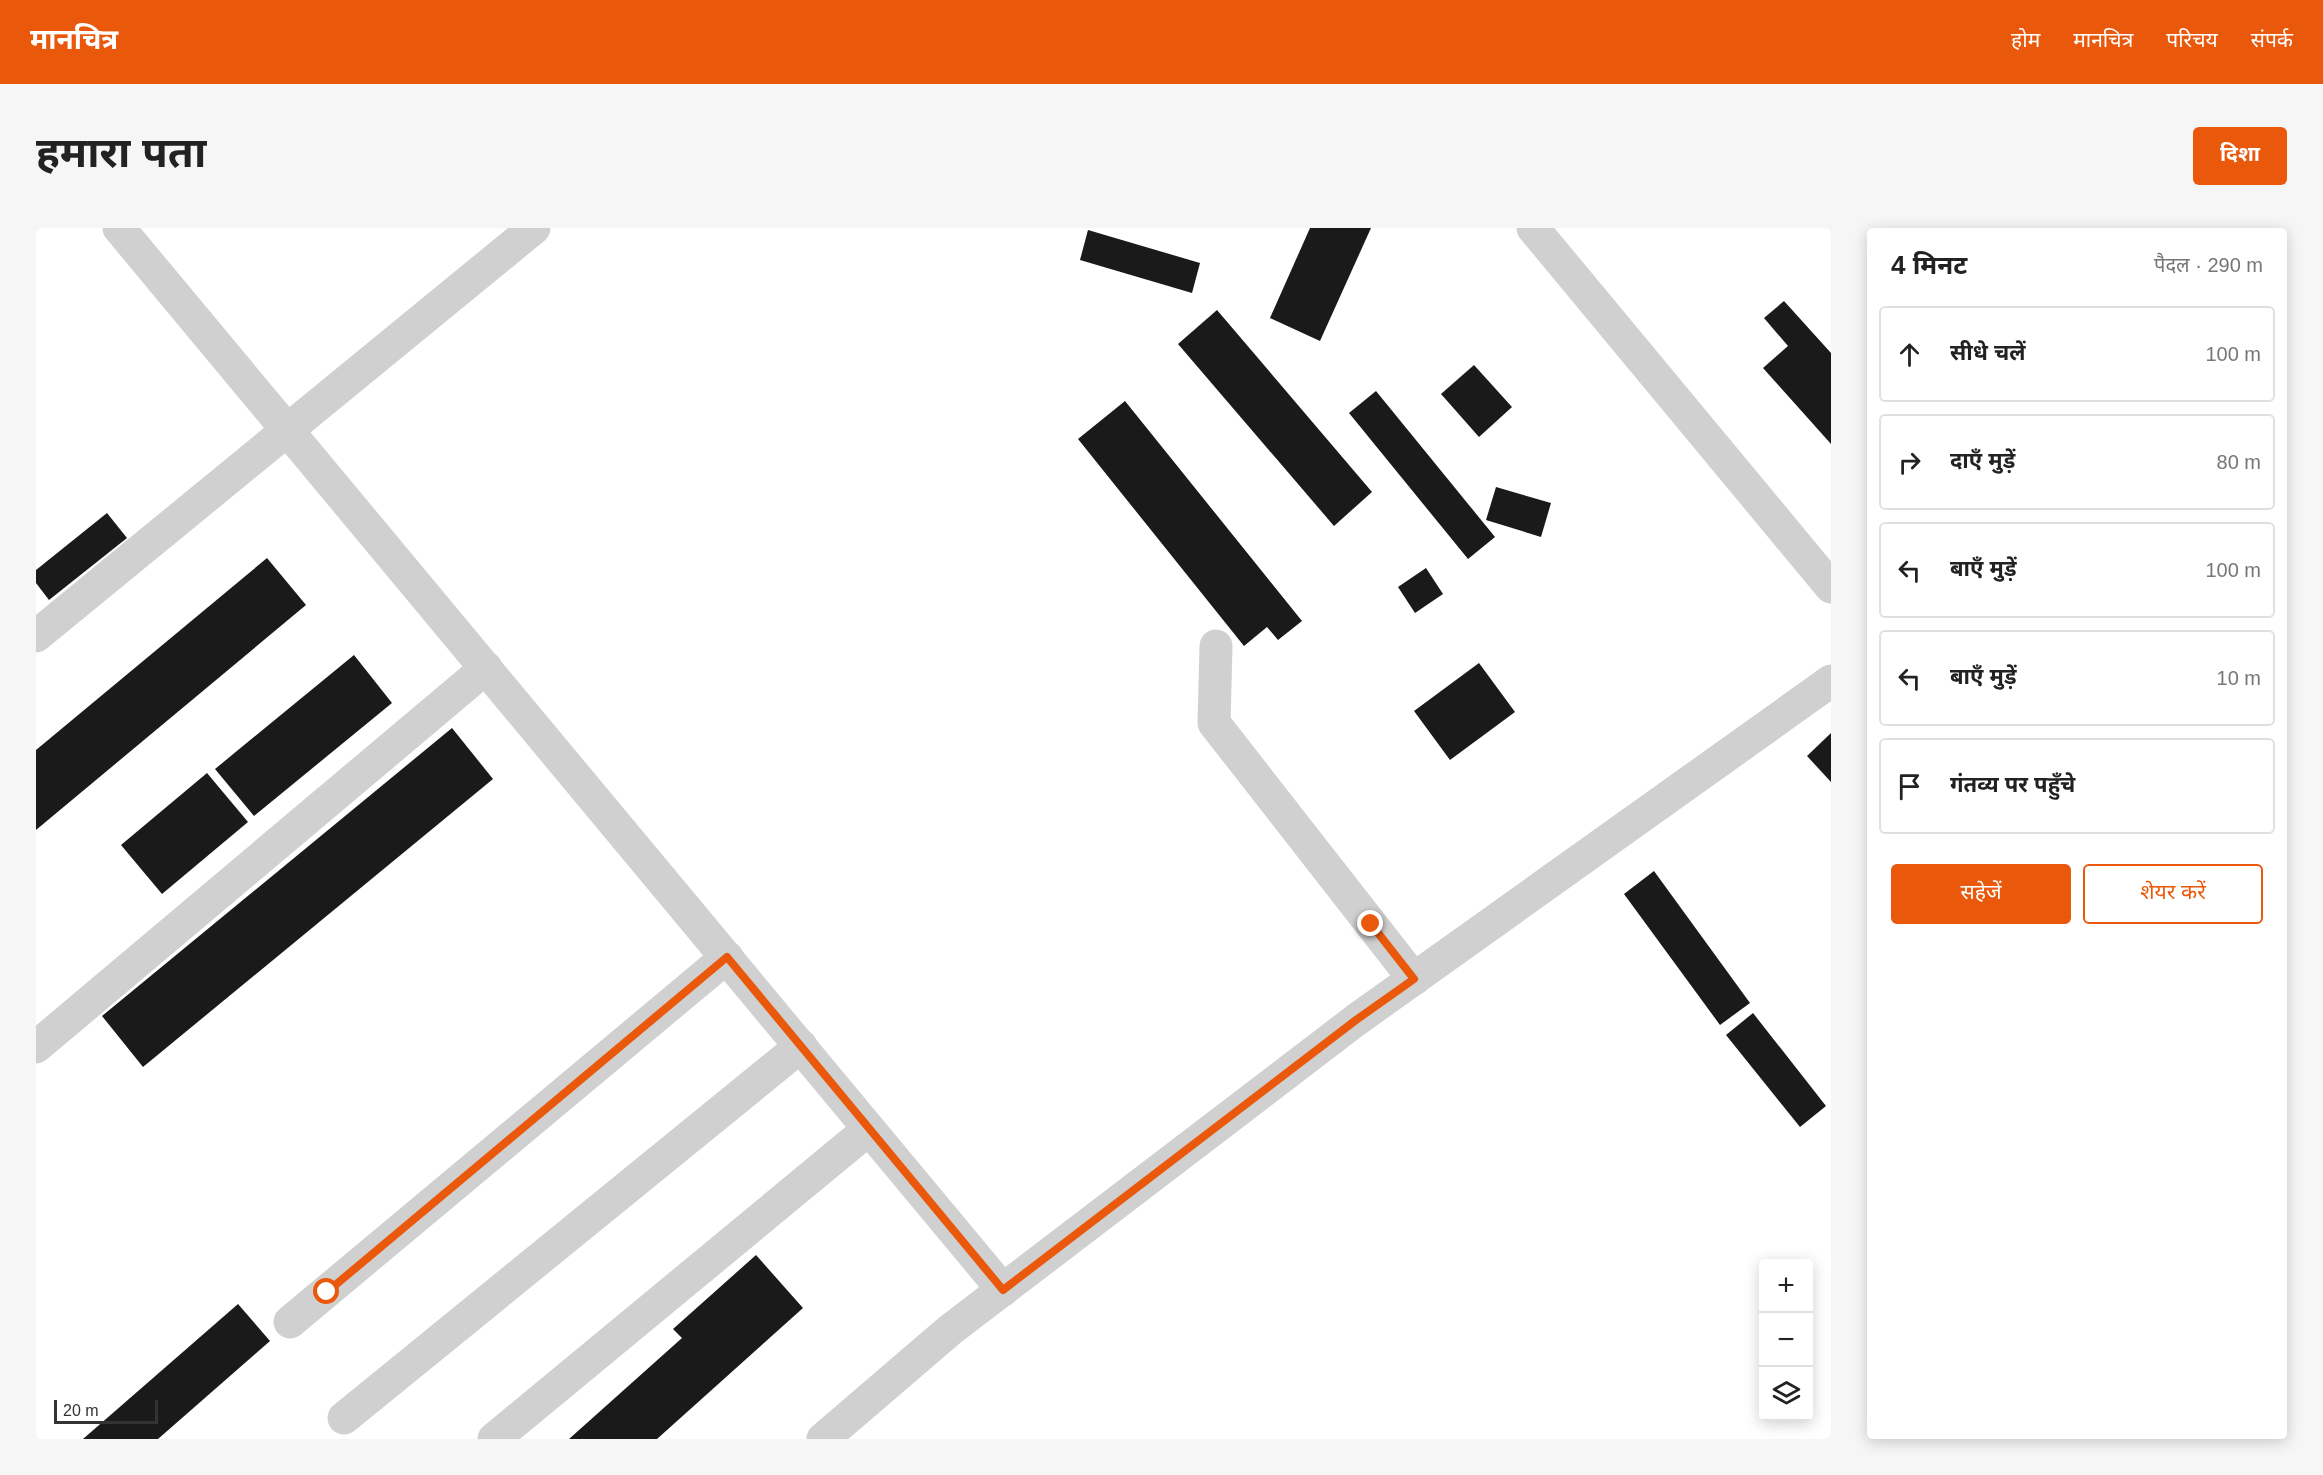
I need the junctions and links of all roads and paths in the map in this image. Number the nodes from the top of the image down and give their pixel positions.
1 (119, 228) edge
2 (534, 228) edge
3 (1533, 228) edge
4 (289, 431) junction
5 (1831, 587) edge
6 (36, 636) edge
7 (1216, 646) dead end
8 (486, 668) junction
9 (1831, 681) edge
10 (727, 957) junction
11 (1414, 979) junction
12 (801, 1046) junction
13 (36, 1047) edge
14 (869, 1129) junction
15 (1003, 1290) junction
16 (290, 1322) dead end
17 (344, 1418) dead end
18 (494, 1439) edge
19 (823, 1439) edge

1 - 4 street
2 - 4 street
3 - 5 street
4 - 6 street
4 - 8 street
7 - 11 street
8 - 10 street
8 - 13 street
9 - 11 street
10 - 12 street
10 - 16 street
11 - 15 street
12 - 14 street
12 - 17 street
14 - 15 street
14 - 18 street
15 - 19 street

